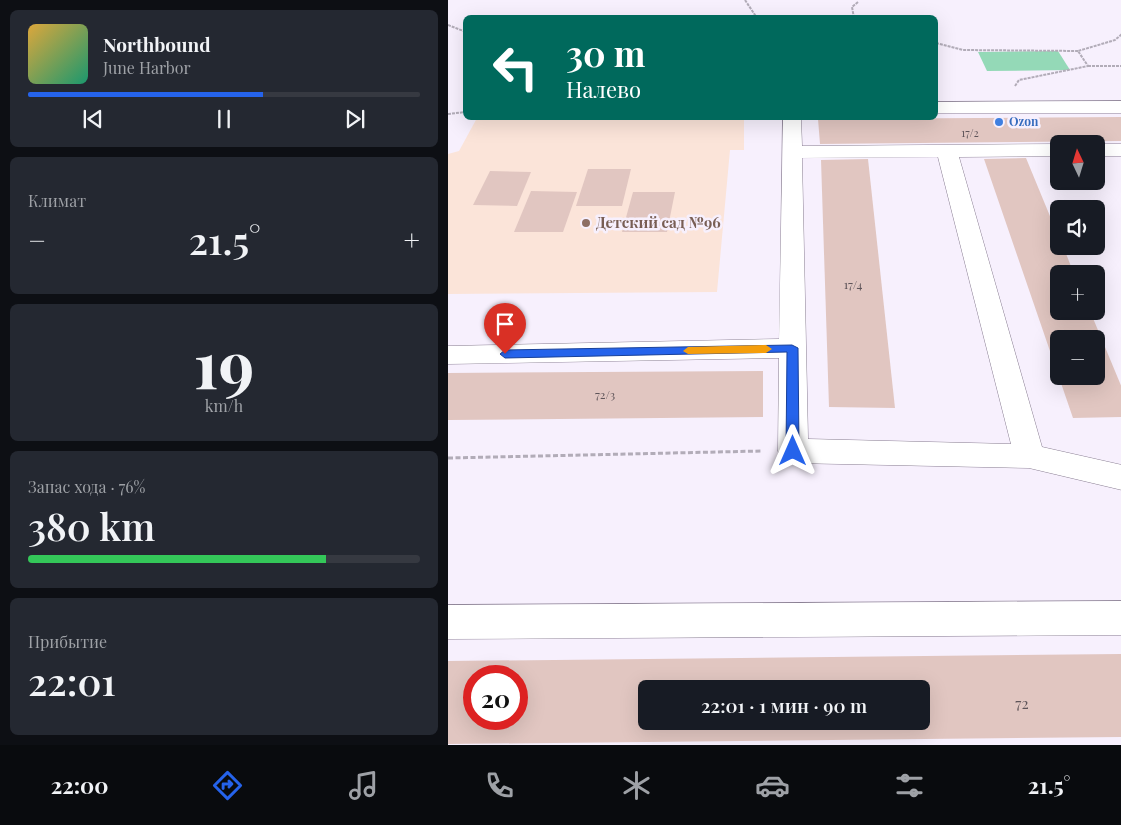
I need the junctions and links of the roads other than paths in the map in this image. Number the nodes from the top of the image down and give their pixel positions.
1 (938, 108) edge
2 (1122, 108) edge
3 (792, 120) edge
4 (1050, 150) edge
5 (1106, 150) edge
6 (1122, 150) edge
7 (947, 151) junction
8 (792, 152) junction
9 (792, 348) junction
10 (448, 356) edge
11 (1029, 456) junction
12 (1122, 478) edge
13 (1122, 618) edge
14 (448, 622) edge

1 - 2 lane
3 - 8 lane
4 - 7 lane
5 - 6 lane
7 - 8 lane
7 - 11 lane
8 - 9 lane
9 - 10 lane
9 - 11 lane
11 - 12 lane
13 - 14 lane

